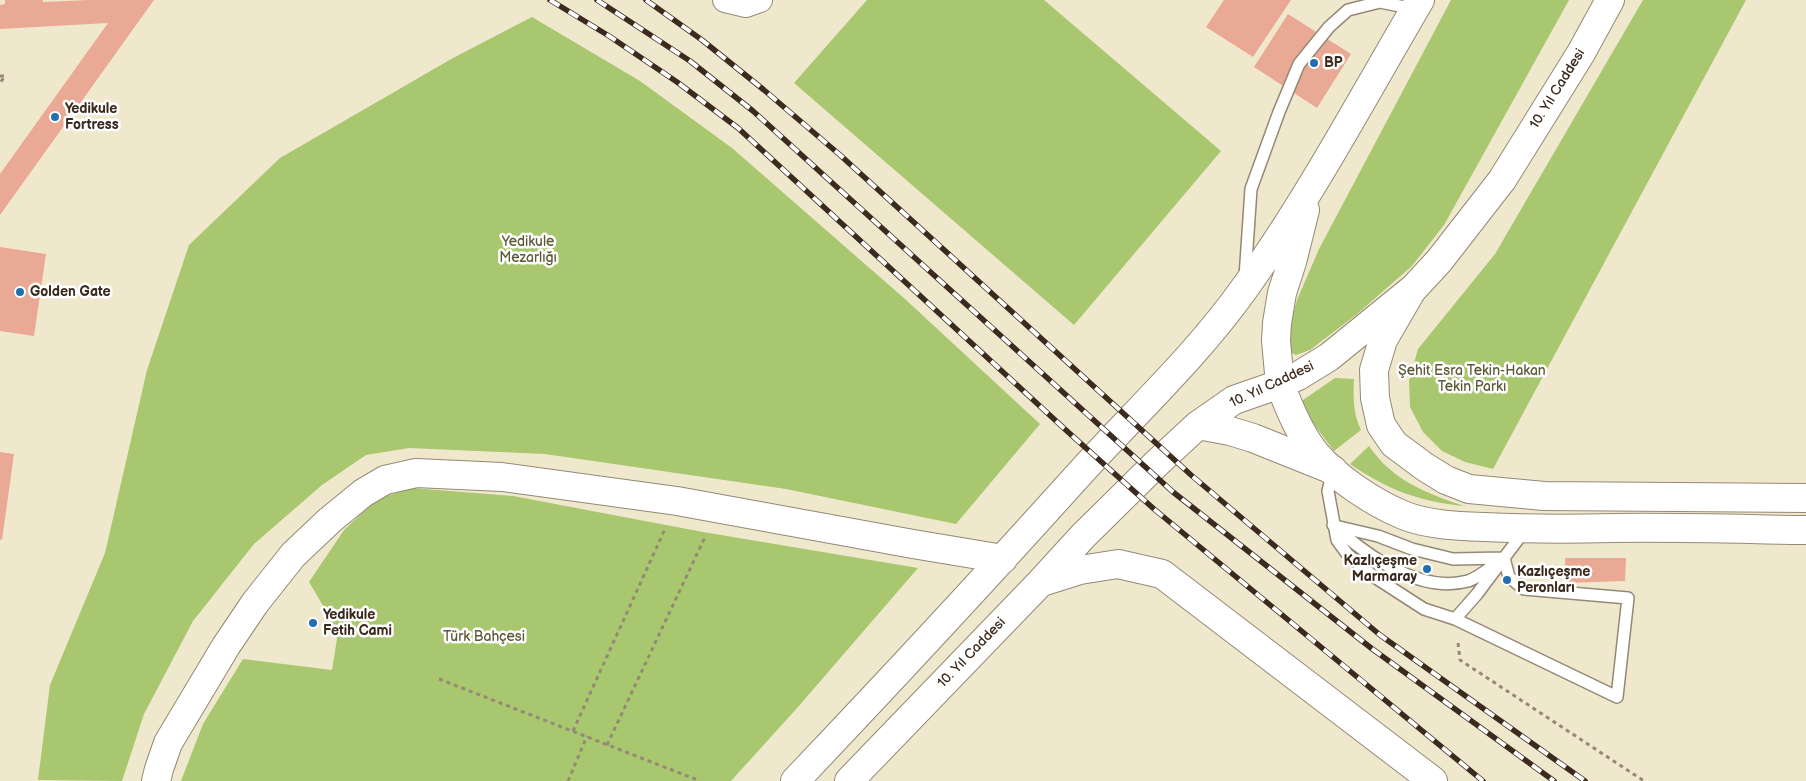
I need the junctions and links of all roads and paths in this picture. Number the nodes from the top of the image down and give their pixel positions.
1 (1592, 0) edge
2 (1610, 0) edge
3 (1417, 5) edge
4 (1581, 53) junction
5 (0, 76) edge
6 (0, 83) edge
7 (1309, 192) junction
8 (1414, 288) junction
9 (1244, 289) junction
10 (1280, 384) junction
11 (1198, 425) junction
12 (1333, 470) junction
13 (1806, 498) edge
14 (677, 501) junction
15 (719, 508) junction
16 (1333, 525) junction
17 (1525, 529) junction
18 (1806, 530) edge
19 (1504, 558) junction
20 (1003, 559) junction
21 (1040, 583) junction
22 (1455, 619) junction
23 (439, 679) dead end
24 (573, 731) junction
25 (586, 736) junction
26 (607, 744) junction
27 (156, 781) edge
28 (568, 781) edge
29 (700, 781) edge
30 (795, 781) edge
31 (849, 781) edge
32 (1433, 781) edge
33 (1644, 781) edge

1 - 4 main road
2 - 4 main road, 10. Yıl Caddesi
3 - 7 main road
3 - 9 lane
4 - 8 main road, 10. Yıl Caddesi
5 - 6 path
7 - 9 main road
7 - 10 main road
8 - 10 main road, 10. Yıl Caddesi
8 - 13 main road
9 - 20 main road
10 - 11 main road, 10. Yıl Caddesi
10 - 12 main road
11 - 12 main road
11 - 21 main road, 10. Yıl Caddesi
12 - 16 lane
12 - 17 main road
14 - 15 main road
14 - 24 path
14 - 27 main road
15 - 20 main road
15 - 26 path
16 - 19 lane
16 - 19 lane
16 - 22 lane
17 - 18 main road
17 - 19 lane
19 - 22 lane
19 - 22 lane
20 - 30 main road
21 - 31 main road, 10. Yıl Caddesi
21 - 32 main road
22 - 33 path
23 - 24 path
24 - 25 path
25 - 26 path
25 - 28 path
26 - 29 path

